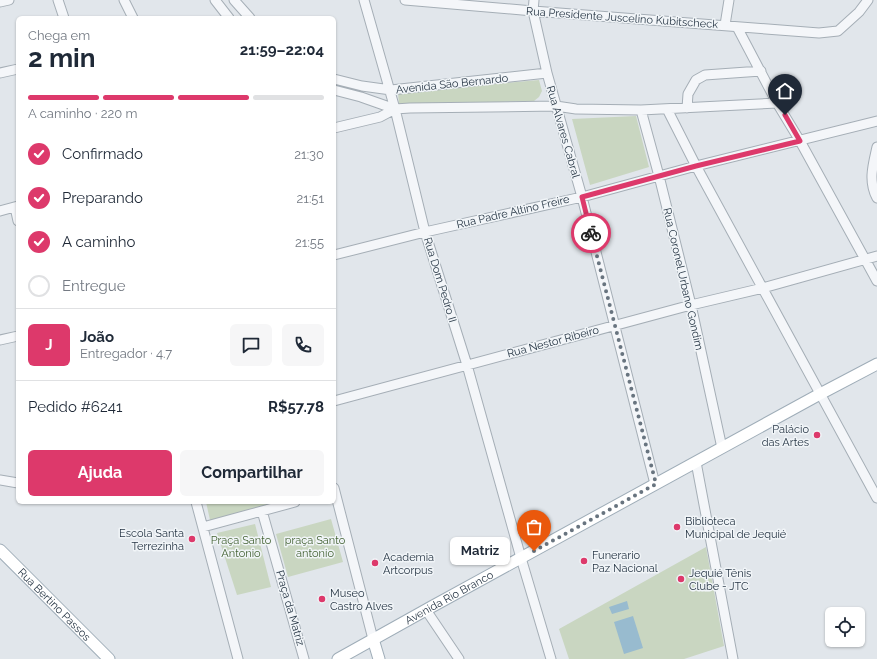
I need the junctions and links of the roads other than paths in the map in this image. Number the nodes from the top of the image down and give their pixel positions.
1 (9, 0) edge
2 (58, 0) edge
3 (124, 0) edge
4 (215, 0) edge
5 (234, 0) edge
6 (364, 0) edge
7 (405, 0) edge
8 (534, 0) edge
9 (728, 0) edge
10 (868, 0) edge
11 (0, 2) edge
12 (533, 12) junction
13 (63, 16) edge
14 (132, 16) edge
15 (227, 16) edge
16 (248, 16) edge
17 (725, 25) junction
18 (737, 27) junction
19 (16, 69) edge
20 (761, 71) junction
21 (0, 73) edge
22 (547, 73) junction
23 (336, 80) edge
24 (391, 90) junction
25 (336, 91) edge
26 (777, 103) junction
27 (556, 106) junction
28 (687, 108) junction
29 (396, 109) junction
30 (667, 109) junction
31 (640, 110) junction
32 (877, 121) edge
33 (336, 128) edge
34 (800, 141) junction
35 (877, 147) edge
36 (696, 166) junction
37 (658, 176) junction
38 (582, 197) junction
39 (877, 198) edge
40 (16, 206) edge
41 (0, 211) edge
42 (425, 232) junction
43 (336, 254) edge
44 (877, 256) edge
45 (865, 260) junction
46 (877, 282) edge
47 (763, 288) junction
48 (691, 305) junction
49 (615, 326) junction
50 (16, 336) edge
51 (0, 340) edge
52 (877, 364) edge
53 (467, 365) junction
54 (820, 394) junction
55 (336, 400) edge
56 (722, 448) junction
57 (696, 462) junction
58 (0, 480) edge
59 (16, 483) edge
60 (656, 484) junction
61 (336, 498) edge
62 (877, 498) edge
63 (197, 504) edge
64 (288, 504) edge
65 (262, 511) junction
66 (203, 527) junction
67 (0, 550) edge
68 (521, 558) junction
69 (426, 610) junction
70 (373, 639) junction
71 (109, 659) edge
72 (238, 659) edge
73 (304, 659) edge
74 (338, 659) edge
75 (378, 659) edge
76 (459, 659) edge
77 (551, 659) edge
78 (733, 659) edge

1 - 11 street
2 - 13 street
3 - 14 street
4 - 15 street
5 - 16 street
6 - 24 street, Rua Dom Pedro II
7 - 12 street, Rua Presidente Juscelino Kubitscheck
8 - 12 street, Rua Alvares Cabral
9 - 17 street
10 - 18 street, Rua Presidente Juscelino Kubitscheck
12 - 17 street, Rua Presidente Juscelino Kubitscheck
12 - 22 street, Rua Alvares Cabral
17 - 18 street, Rua Presidente Juscelino Kubitscheck
18 - 20 street
19 - 21 street
20 - 26 street
20 - 28 street
22 - 24 street, Avenida São Bernardo
22 - 27 street, Rua Alvares Cabral
23 - 24 street, Avenida São Bernardo
24 - 29 street, Rua Dom Pedro II
25 - 29 street
26 - 28 street, Avenida São Bernardo
26 - 34 street
27 - 29 street, Avenida São Bernardo
27 - 31 street, Avenida São Bernardo
27 - 38 street, Rua Alvares Cabral
28 - 30 street, Avenida São Bernardo
29 - 33 street
29 - 42 street, Rua Dom Pedro II
30 - 31 street, Avenida São Bernardo
30 - 36 street
31 - 37 street, Rua Coronel Urbano Gondim
32 - 34 street, Rua Padre Altino Freire
34 - 36 street, Rua Padre Altino Freire
34 - 45 street
35 - 39 street
36 - 37 street, Rua Padre Altino Freire
36 - 47 street
37 - 38 street, Rua Padre Altino Freire
37 - 48 street, Rua Coronel Urbano Gondim
38 - 42 street, Rua Padre Altino Freire
38 - 49 street, Rua Alvares Cabral
40 - 41 street
42 - 43 street, Rua Padre Altino Freire
42 - 53 street, Rua Dom Pedro II
44 - 45 street, Rua Nestor Ribeiro
45 - 46 street
45 - 47 street, Rua Nestor Ribeiro
47 - 48 street, Rua Nestor Ribeiro
47 - 54 street
48 - 49 street, Rua Nestor Ribeiro
48 - 56 street, Rua Coronel Urbano Gondim
49 - 53 street, Rua Nestor Ribeiro
49 - 60 street, Rua Alvares Cabral
50 - 51 street
52 - 54 main road, Avenida Rio Branco
53 - 55 street, Rua Nestor Ribeiro
53 - 68 street, Rua Dom Pedro II
54 - 56 main road, Avenida Rio Branco
54 - 62 street
56 - 57 main road, Avenida Rio Branco
57 - 60 main road, Avenida Rio Branco
57 - 78 street
58 - 59 street
60 - 68 main road, Avenida Rio Branco
61 - 70 street
63 - 66 street
64 - 65 street
65 - 66 street
65 - 73 street, Praça da Matriz
66 - 72 street
67 - 71 main road, Rua Bertino Passos
68 - 69 main road, Avenida Rio Branco
68 - 77 street, Rua Dom Pedro II
69 - 70 main road, Avenida Rio Branco
69 - 76 street
70 - 74 main road, Avenida Rio Branco
70 - 75 main road

